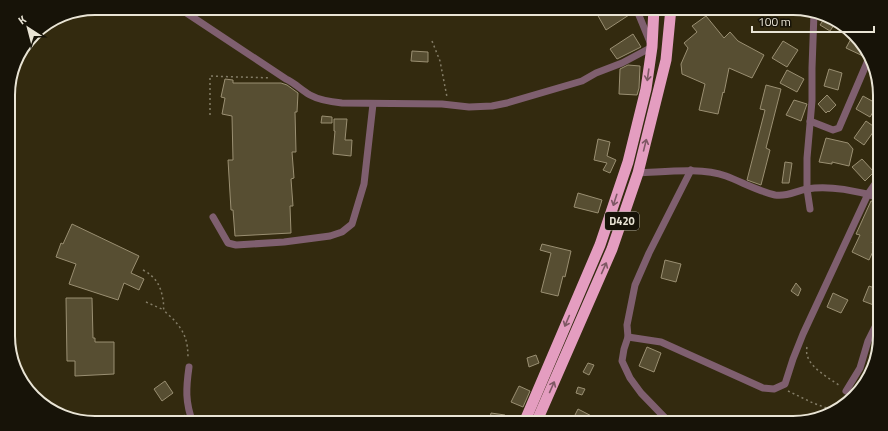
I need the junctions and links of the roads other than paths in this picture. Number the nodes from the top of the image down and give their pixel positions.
1 (190, 15) edge
2 (639, 15) edge
3 (654, 15) edge
4 (670, 15) edge
5 (814, 18) edge
6 (652, 47) junction
7 (866, 63) edge
8 (373, 104) junction
9 (810, 121) junction
10 (691, 170) junction
11 (638, 173) junction
12 (873, 187) edge
13 (807, 189) junction
14 (868, 194) junction
15 (873, 196) edge
16 (810, 209) dead end
17 (213, 217) dead end
18 (873, 331) edge
19 (628, 337) junction
20 (189, 367) road end
21 (846, 391) road end
22 (190, 416) edge
23 (527, 416) edge
24 (539, 416) edge
25 (663, 416) edge

1 - 8 street
2 - 6 street
3 - 6 highway, D420
11 -> 4 highway, D420
5 - 9 street
6 - 8 street
6 -> 23 highway, D420
7 - 9 street
8 - 17 street
9 - 13 street
10 - 11 street
10 - 13 street
10 - 19 street
24 -> 11 highway, D420
12 - 14 street
13 - 14 street
13 - 16 street
14 - 15 street
14 - 19 street
18 - 21 street
19 - 25 street
20 - 22 street

